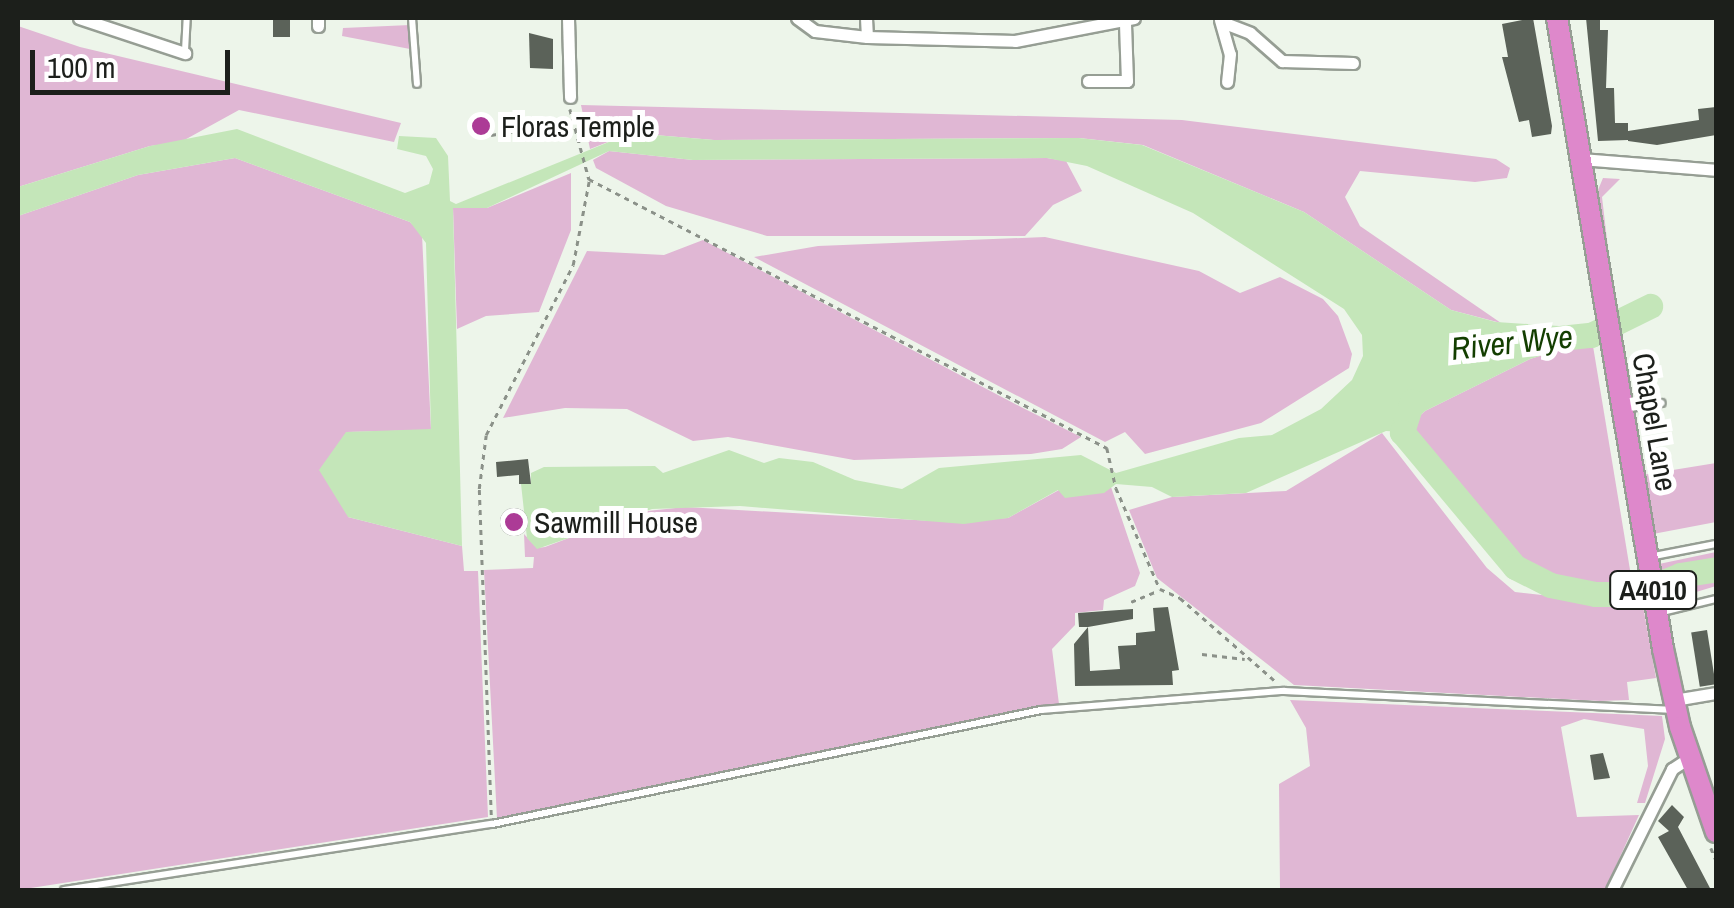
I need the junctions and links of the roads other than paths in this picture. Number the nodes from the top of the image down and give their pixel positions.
1 (79, 18) edge
2 (187, 18) edge
3 (412, 18) edge
4 (568, 18) edge
5 (797, 18) edge
6 (866, 18) edge
7 (1557, 18) edge
8 (1130, 20) edge
9 (1219, 20) edge
10 (867, 37) junction
11 (185, 53) joint
12 (1353, 63) dead end
13 (1088, 81) dead end
14 (1226, 82) dead end
15 (416, 84) dead end
16 (570, 97) road end
17 (1580, 159) junction
18 (1716, 170) edge
19 (1662, 404) dead end
20 (1623, 409) junction
21 (1716, 544) edge
22 (1648, 557) junction
23 (1716, 599) edge
24 (1657, 614) junction
25 (1716, 693) edge
26 (1675, 706) junction
27 (1689, 758) junction
28 (1716, 832) edge
29 (64, 890) edge
30 (1613, 890) edge

1 - 11 street
2 - 11 lane
3 - 15 lane
4 - 16 street
5 - 10 street
6 - 10 street
7 - 17 highway, Chapel Lane / A4010
8 - 10 street
8 - 13 street
9 - 12 street
9 - 14 street
17 - 18 street
17 - 20 highway, Chapel Lane / A4010
19 - 20 lane
20 - 22 highway, Chapel Lane / A4010
21 - 22 lane
22 - 24 highway, Chapel Lane / A4010
23 - 24 lane
24 - 26 highway, Chapel Lane / A4010
25 - 26 street
26 - 27 highway, Chapel Lane / A4010
26 - 29 lane
27 - 28 highway, Chapel Lane / A4010
27 - 30 street

